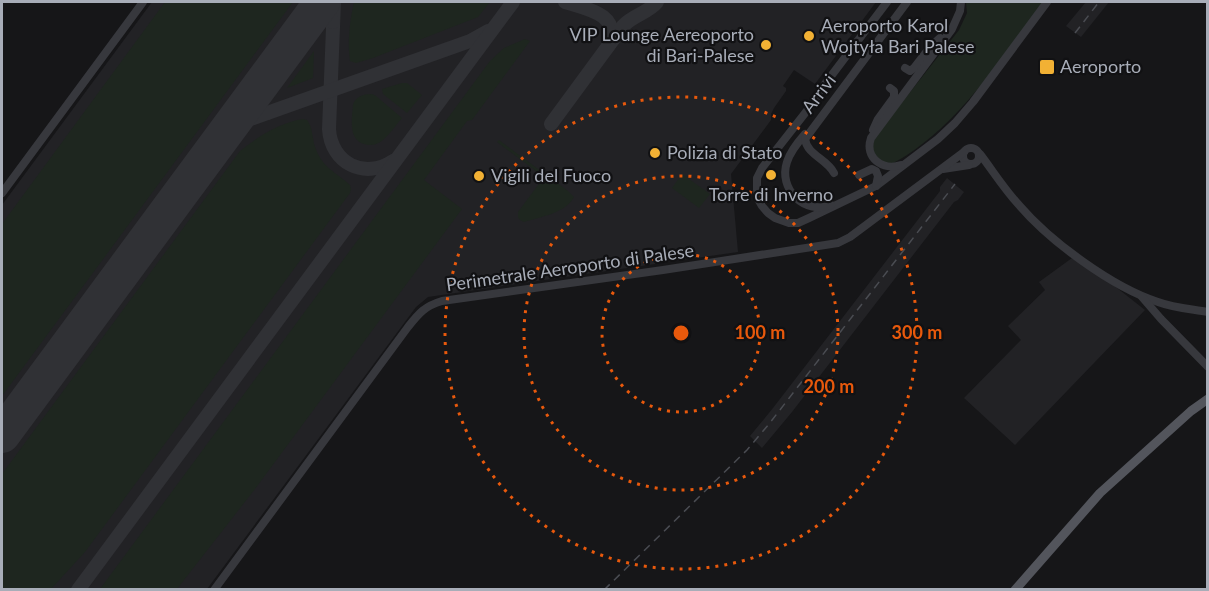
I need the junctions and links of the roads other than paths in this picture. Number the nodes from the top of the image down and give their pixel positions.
1 (143, 2) edge
2 (887, 2) edge
3 (907, 2) edge
4 (961, 2) edge
5 (1047, 2) edge
6 (957, 19) junction
7 (905, 68) dead end
8 (890, 88) dead end
9 (821, 112) dead end
10 (871, 138) junction
11 (964, 152) junction
12 (980, 154) junction
13 (911, 160) junction
14 (971, 165) junction
15 (939, 170) junction
16 (992, 172) junction
17 (834, 173) dead end
18 (859, 175) dead end
19 (876, 186) junction
20 (2, 193) edge
21 (860, 194) junction
22 (1141, 296) junction
23 (1208, 312) edge
24 (1208, 367) edge
25 (1208, 399) edge
26 (214, 590) edge
27 (1015, 590) edge

1 - 20 street
2 - 21 street
3 - 17 street, Arrivi
4 - 6 street
5 - 13 street
6 - 7 street
6 - 10 street
8 - 10 street
9 - 21 street, Arrivi
10 - 13 street
11 - 12 street
11 - 14 street
11 - 15 street, Perimetrale Aeroporto di Palese
12 - 14 street
12 - 16 street
13 - 19 street
14 - 15 street, Perimetrale Aeroporto di Palese
14 - 16 street
15 - 26 street, Perimetrale Aeroporto di Palese
16 - 22 street
18 - 19 street
19 - 21 street
22 - 23 street
22 - 24 street
25 - 27 main road

